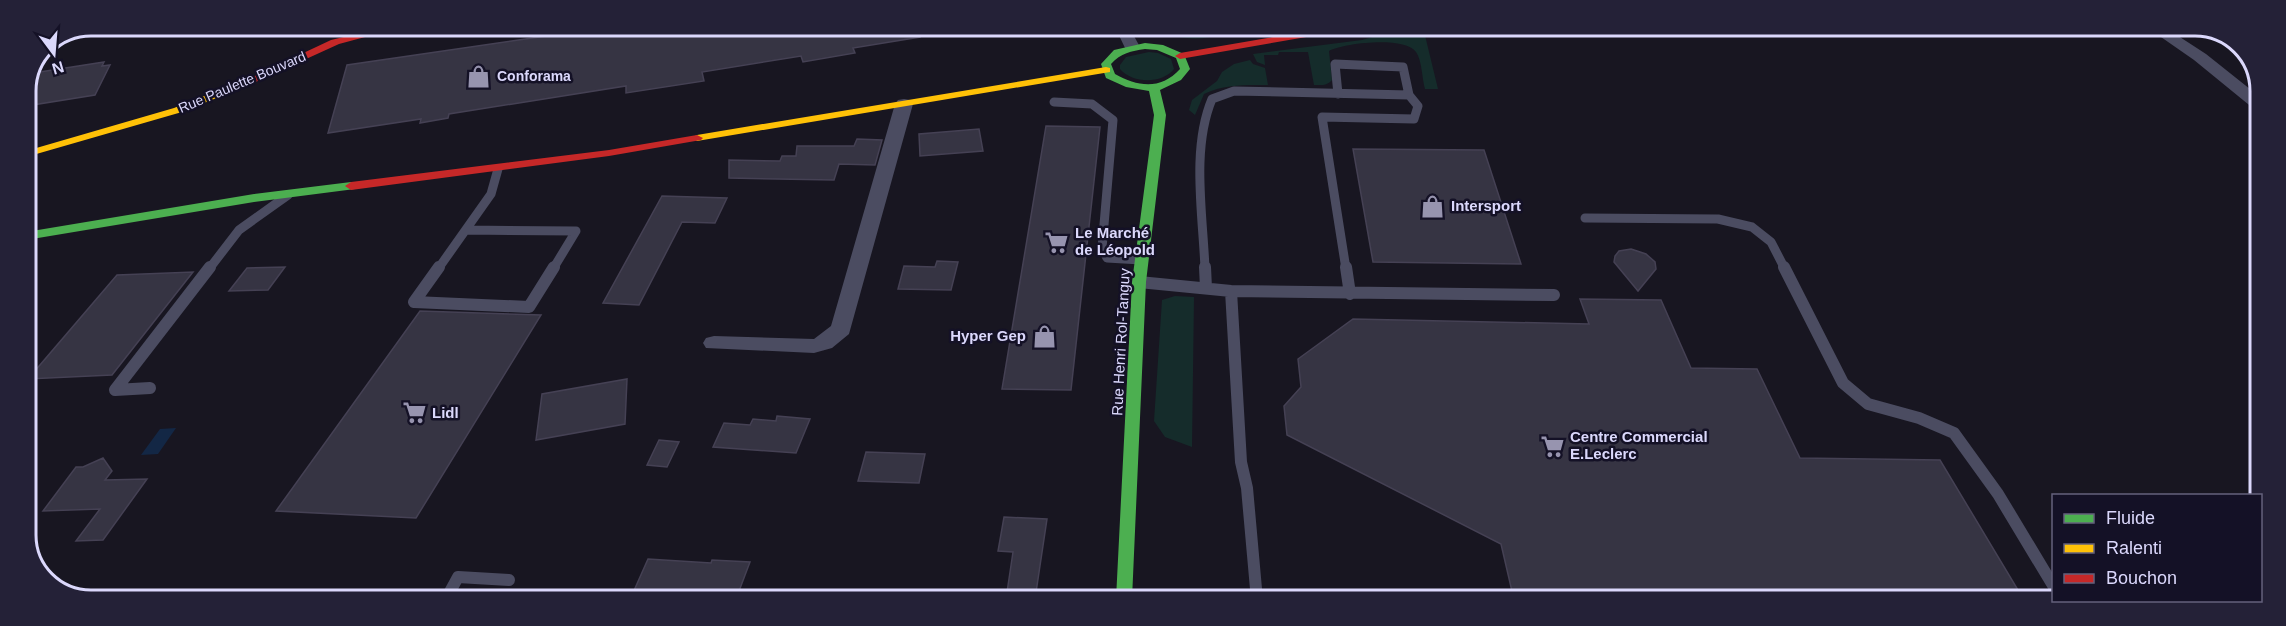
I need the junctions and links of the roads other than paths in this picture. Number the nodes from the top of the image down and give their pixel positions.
1 (360, 36) edge
2 (1126, 36) edge
3 (1295, 36) edge
4 (2168, 36) edge
5 (1132, 47) junction
6 (1180, 56) junction
7 (1106, 70) junction
8 (1154, 87) junction
9 (1338, 94) junction
10 (1409, 95) junction
11 (2250, 97) edge
12 (1054, 102) dead end
13 (904, 104) junction
14 (83, 136) junction
15 (36, 144) edge
16 (36, 151) edge
17 (498, 169) junction
18 (288, 194) junction
19 (1586, 218) dead end
20 (467, 230) junction
21 (56, 231) junction
22 (36, 232) edge
23 (36, 235) edge
24 (1142, 260) junction
25 (1139, 282) junction
26 (1206, 288) junction
27 (1231, 291) junction
28 (1350, 294) junction
29 (1554, 295) dead end
30 (714, 343) dead end
31 (150, 388) dead end
32 (509, 580) dead end
33 (2052, 584) edge
34 (451, 590) edge
35 (1124, 590) edge
36 (1256, 590) edge

1 - 14 main road, Rue Paulette Bouvard
2 - 5 street
3 - 6 main road
4 - 11 street
5 - 6 main road
5 - 7 main road
6 - 8 main road
7 - 8 main road
7 - 13 main road
8 - 24 main road, Rue Henri Rol-Tanguy
9 - 10 lane
9 - 10 lane
9 - 26 lane
10 - 28 lane
12 - 24 lane
13 - 17 main road
13 - 30 street
14 - 15 street, Rue Paulette Bouvard
14 - 16 main road, Rue Paulette Bouvard
17 - 18 main road
17 - 20 lane
18 - 21 main road
18 - 31 lane
19 - 33 lane
20 - 20 lane
21 - 22 main road
21 - 23 main road
24 - 25 main road, Rue Henri Rol-Tanguy
25 - 26 lane
25 - 35 main road, Rue Henri Rol-Tanguy
26 - 27 lane
27 - 28 lane
27 - 36 lane
28 - 29 lane
32 - 34 lane

